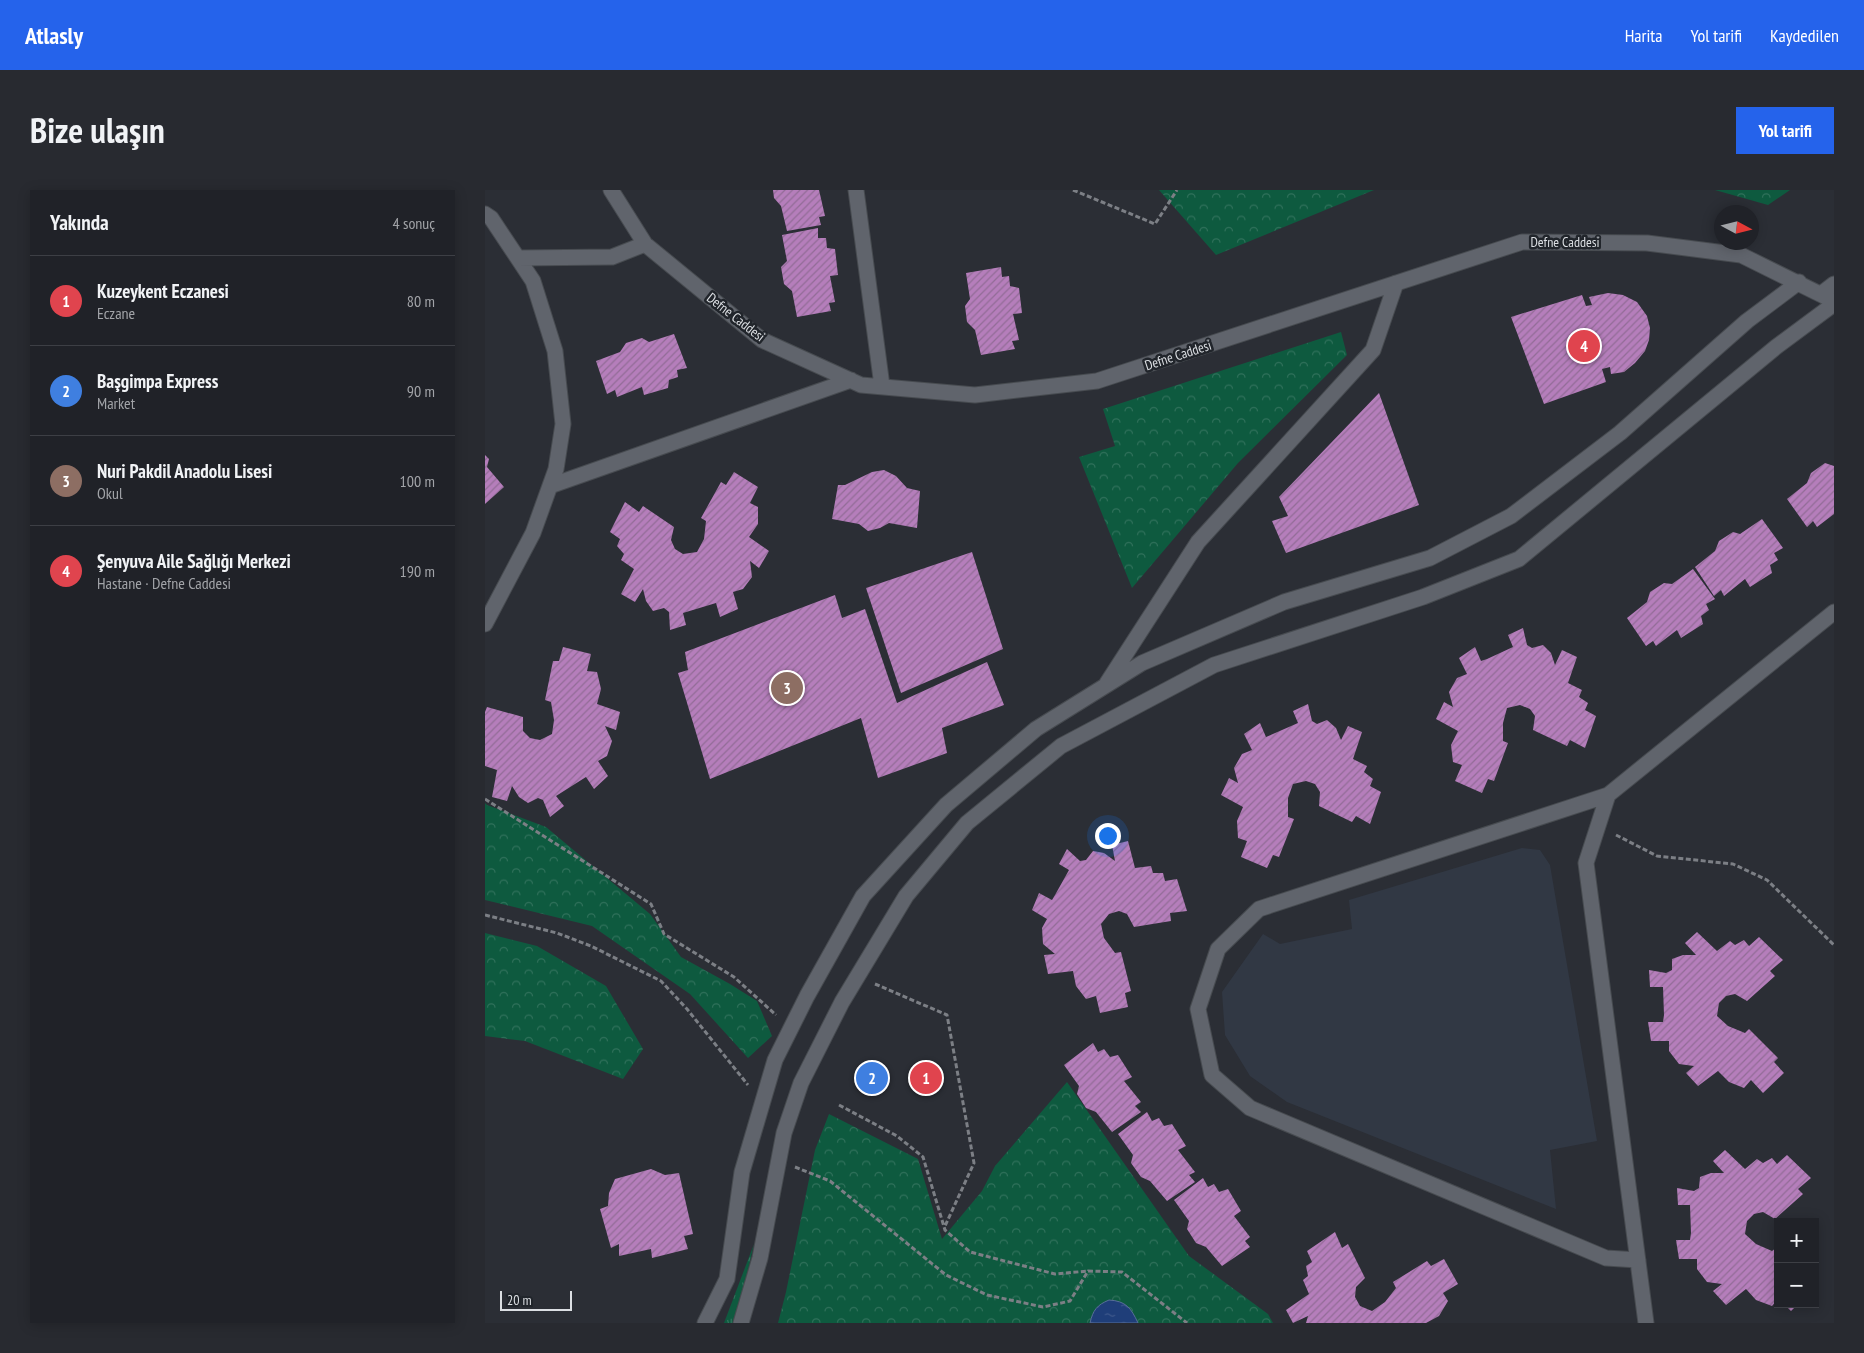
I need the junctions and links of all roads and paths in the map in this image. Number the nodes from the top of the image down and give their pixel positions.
1 (611, 190) edge
2 (856, 190) edge
3 (1073, 190) edge
4 (1177, 190) edge
5 (485, 214) edge
6 (645, 244) junction
7 (518, 258) junction
8 (1799, 282) junction
9 (1396, 283) junction
10 (1834, 284) edge
11 (1830, 300) edge
12 (851, 380) junction
13 (882, 386) junction
14 (550, 486) junction
15 (1834, 612) edge
16 (487, 614) edge
17 (1104, 687) junction
18 (1608, 795) junction
19 (485, 799) edge
20 (1598, 826) junction
21 (485, 915) edge
22 (1834, 946) edge
23 (858, 976) junction
24 (791, 1029) junction
25 (762, 1103) junction
26 (839, 1105) dead end
27 (779, 1160) junction
28 (944, 1226) junction
29 (1638, 1260) junction
30 (1088, 1271) junction
31 (705, 1323) edge
32 (741, 1323) edge
33 (1187, 1323) edge
34 (1646, 1323) edge

1 - 6 street, Defne Caddesi
2 - 13 street
3 - 4 path
5 - 7 street
6 - 7 street
6 - 12 street, Defne Caddesi
7 - 14 street
8 - 9 street, Defne Caddesi
8 - 11 street, Defne Caddesi
8 - 17 street
9 - 13 street, Defne Caddesi
9 - 17 street
10 - 11 street
11 - 23 street
12 - 13 street, Defne Caddesi
12 - 14 street
14 - 16 street
15 - 18 street
17 - 24 street
18 - 20 street
18 - 29 street
19 - 24 path
20 - 22 path
20 - 29 street
21 - 25 path
23 - 27 street
23 - 28 path
24 - 25 street
25 - 31 street
26 - 28 path
27 - 30 path
27 - 32 street
28 - 30 path
29 - 34 street
30 - 33 path

